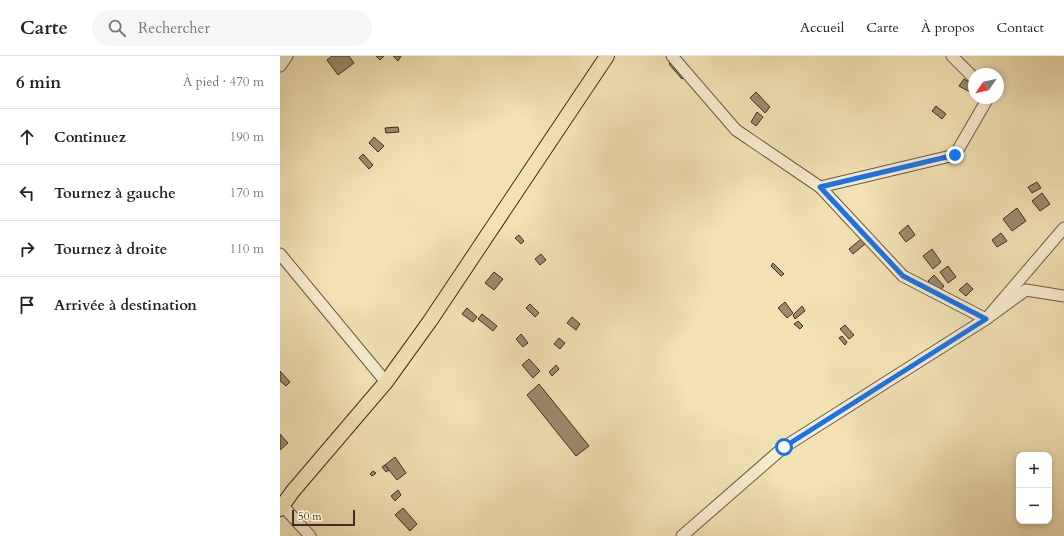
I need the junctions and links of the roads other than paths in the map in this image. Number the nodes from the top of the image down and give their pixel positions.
1 (607, 56) edge
2 (672, 56) edge
3 (952, 56) edge
4 (968, 72) edge
5 (985, 104) edge
6 (820, 187) junction
7 (1064, 228) edge
8 (280, 254) edge
9 (1064, 296) edge
10 (986, 319) junction
11 (386, 382) junction
12 (282, 508) edge
13 (310, 536) edge
14 (682, 536) edge

1 - 11 main road
2 - 6 street
3 - 4 street
5 - 6 street
6 - 10 street
7 - 10 street
8 - 11 street
9 - 10 street
10 - 14 street
11 - 12 main road
12 - 13 street

